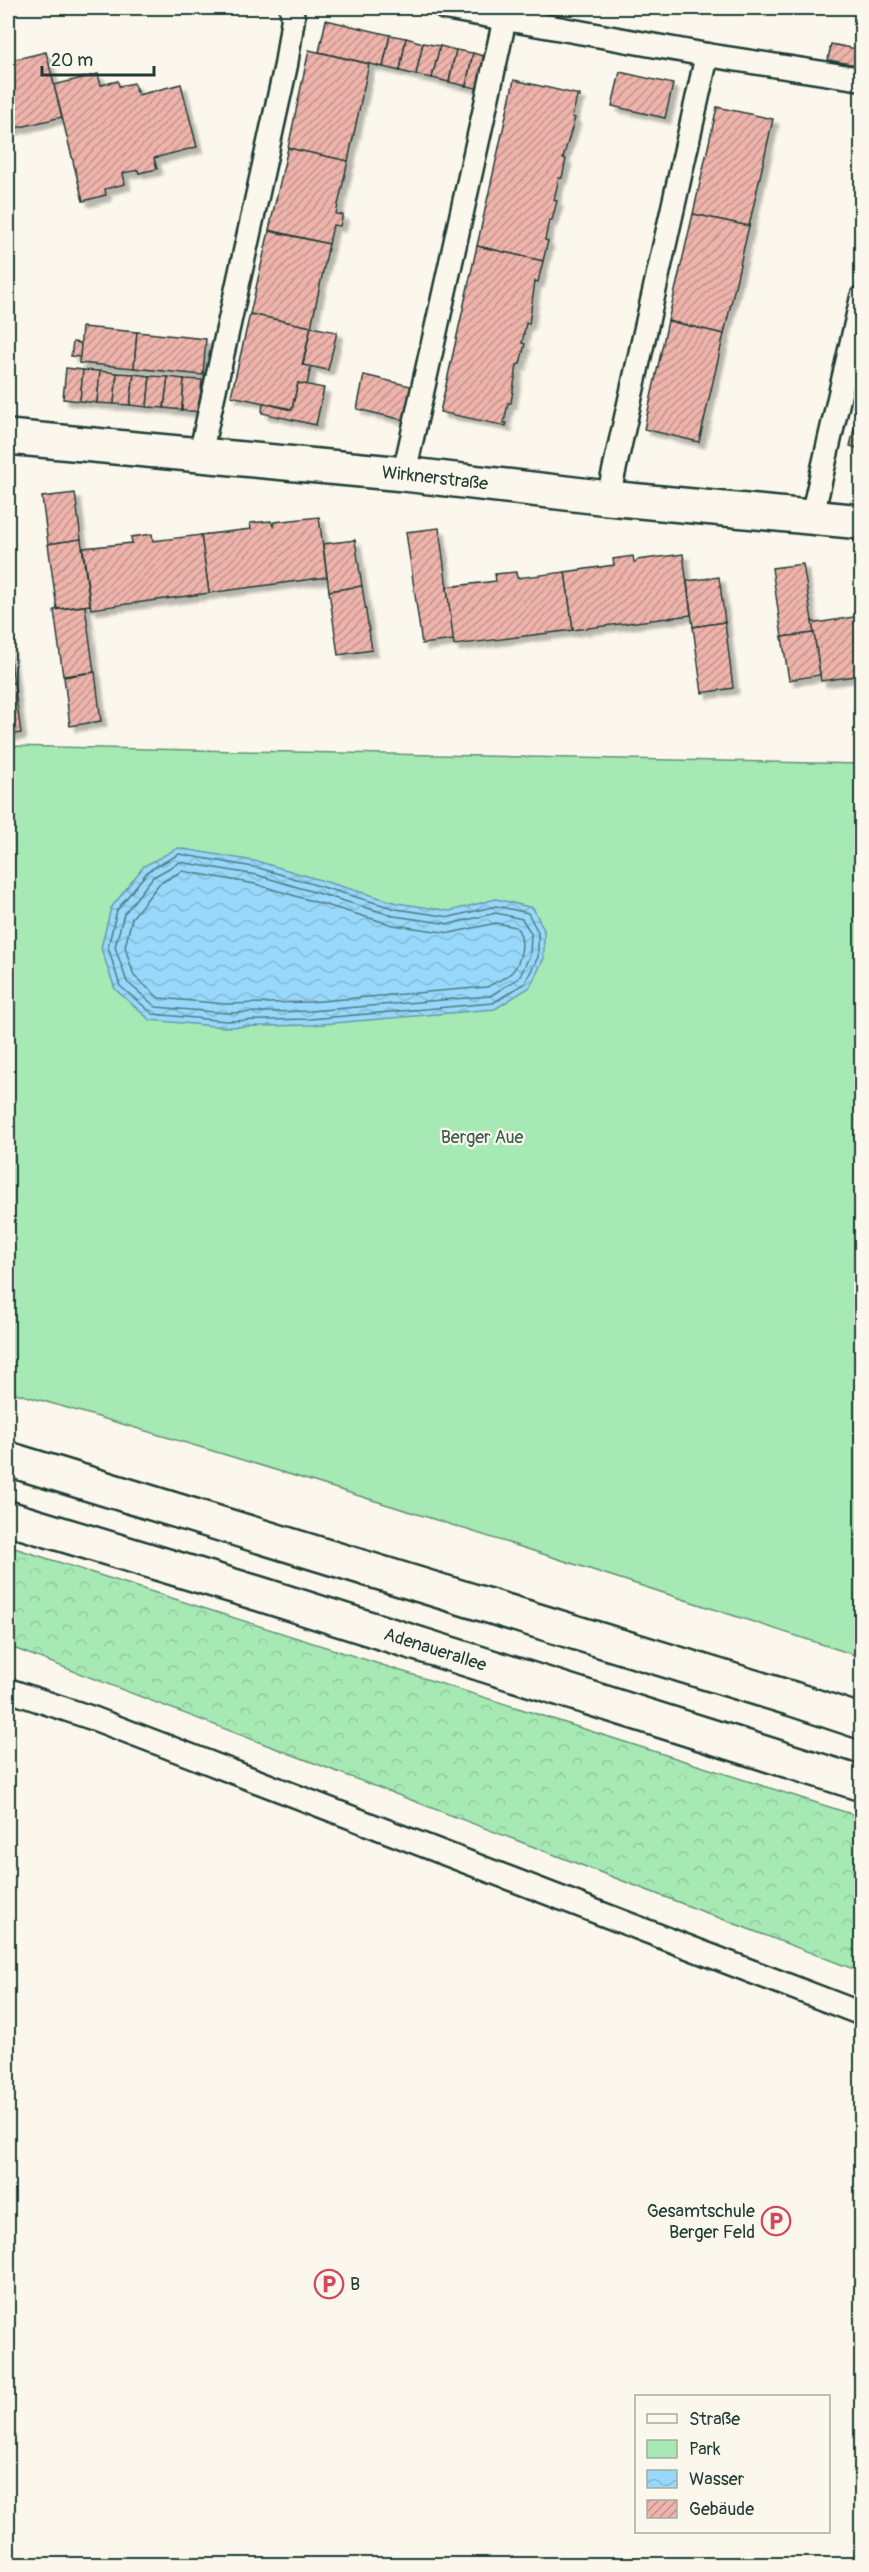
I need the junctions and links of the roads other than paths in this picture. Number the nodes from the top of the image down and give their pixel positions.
1 (291, 8) edge
2 (445, 8) edge
3 (505, 18) junction
4 (707, 55) junction
5 (861, 78) edge
6 (861, 297) edge
7 (8, 437) edge
8 (200, 456) junction
9 (404, 474) junction
10 (608, 498) junction
11 (812, 517) junction
12 (861, 522) edge
13 (8, 1459) edge
14 (8, 1518) edge
15 (8, 1690) edge
16 (861, 1722) edge
17 (861, 1784) edge
18 (861, 2014) edge

1 - 8 lane
2 - 3 lane
3 - 4 lane
3 - 9 lane
4 - 5 lane
4 - 10 lane
6 - 11 lane
7 - 8 main road, Wirknerstraße
8 - 9 main road, Wirknerstraße
9 - 10 main road, Wirknerstraße
10 - 11 main road, Wirknerstraße
11 - 12 main road, Wirknerstraße
13 - 16 main road
14 - 17 main road, Adenauerallee
15 - 18 lane

